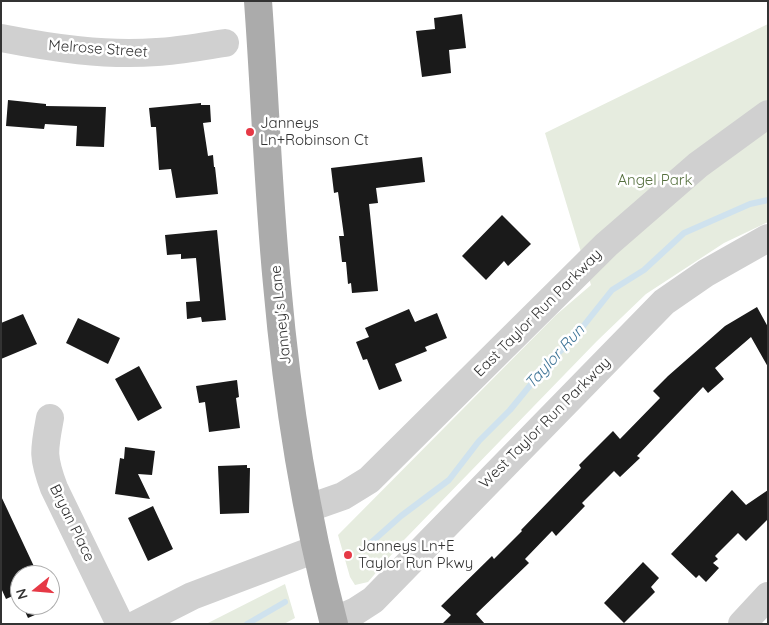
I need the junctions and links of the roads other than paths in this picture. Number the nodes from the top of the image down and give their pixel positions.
1 (258, 1) edge
2 (1, 38) edge
3 (225, 43) dead end
4 (768, 114) edge
5 (768, 238) edge
6 (50, 418) dead end
7 (308, 508) junction
8 (316, 549) junction
9 (768, 596) edge
10 (334, 623) edge
11 (120, 624) edge
12 (136, 624) edge
13 (742, 624) edge

1 - 7 main road, Janney's Lane
2 - 3 street, Melrose Street
4 - 7 street, East Taylor Run Parkway
5 - 10 street, West Taylor Run Parkway
6 - 11 street, Bryan Place
7 - 8 main road, Janney's Lane
8 - 10 main road, Janney's Lane
8 - 12 street
9 - 13 street

